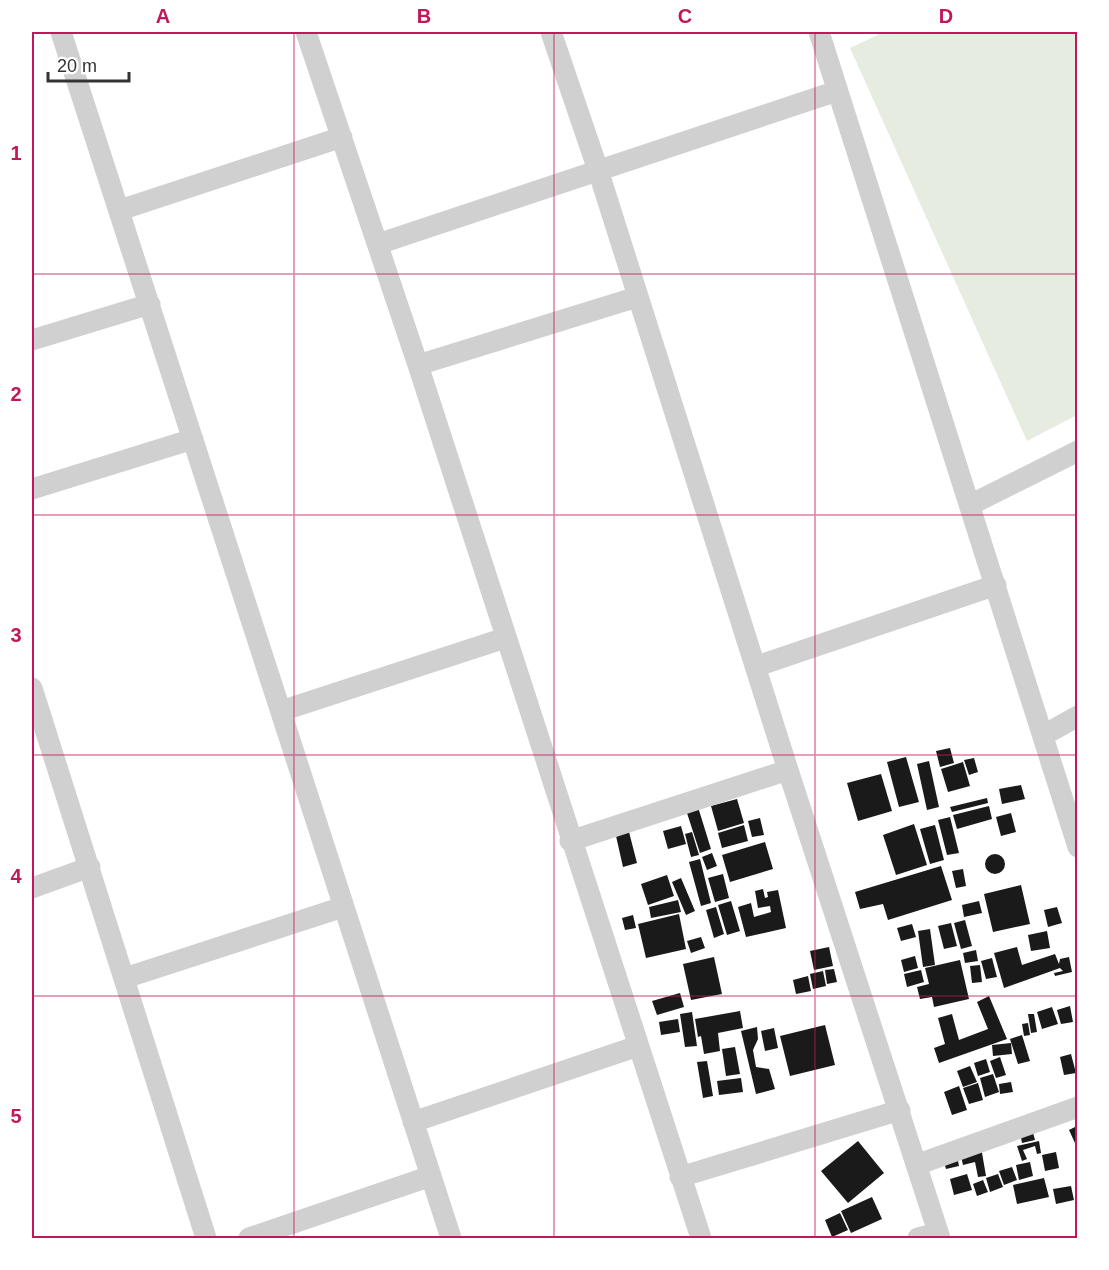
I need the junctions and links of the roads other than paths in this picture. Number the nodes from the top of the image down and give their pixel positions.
1 (61, 32) edge
2 (306, 32) edge
3 (551, 32) edge
4 (822, 33) edge
5 (837, 91) junction
6 (342, 137) junction
7 (598, 170) junction
8 (120, 210) junction
9 (378, 244) junction
10 (637, 297) junction
11 (150, 304) junction
12 (32, 340) edge
13 (418, 365) junction
14 (193, 439) junction
15 (1077, 451) edge
16 (32, 489) edge
17 (970, 505) junction
18 (996, 585) junction
19 (505, 638) junction
20 (757, 666) junction
21 (32, 688) edge
22 (281, 711) junction
23 (1077, 716) edge
24 (1044, 735) junction
25 (788, 771) junction
26 (570, 841) junction
27 (1077, 847) edge
28 (90, 867) junction
29 (32, 888) edge
30 (344, 907) junction
31 (125, 978) junction
32 (638, 1046) junction
33 (1077, 1107) edge
34 (900, 1110) junction
35 (413, 1122) junction
36 (916, 1165) junction
37 (431, 1176) junction
38 (680, 1177) junction
39 (932, 1237) edge
40 (206, 1239) edge
41 (249, 1239) edge
42 (451, 1239) edge
43 (701, 1239) edge

1 - 8 street
2 - 6 street
3 - 7 street
4 - 5 street
5 - 7 street
5 - 17 street
6 - 8 street
6 - 9 street
7 - 9 street
7 - 10 street
8 - 11 street
9 - 13 street
10 - 13 street
10 - 20 street
11 - 12 street
11 - 14 street
13 - 19 street
14 - 16 street
14 - 22 street
15 - 17 street
17 - 18 street
18 - 20 street
18 - 24 street
19 - 22 street
19 - 26 street
20 - 25 street
21 - 28 street
22 - 30 street
23 - 24 street
24 - 27 street
25 - 26 street
25 - 34 street
26 - 32 street
28 - 29 street
28 - 31 street
30 - 31 street
30 - 35 street
31 - 40 street
32 - 35 street
32 - 38 street
33 - 36 street
34 - 36 street
34 - 38 street
35 - 37 street
36 - 39 street
37 - 41 street
37 - 42 street
38 - 43 street

